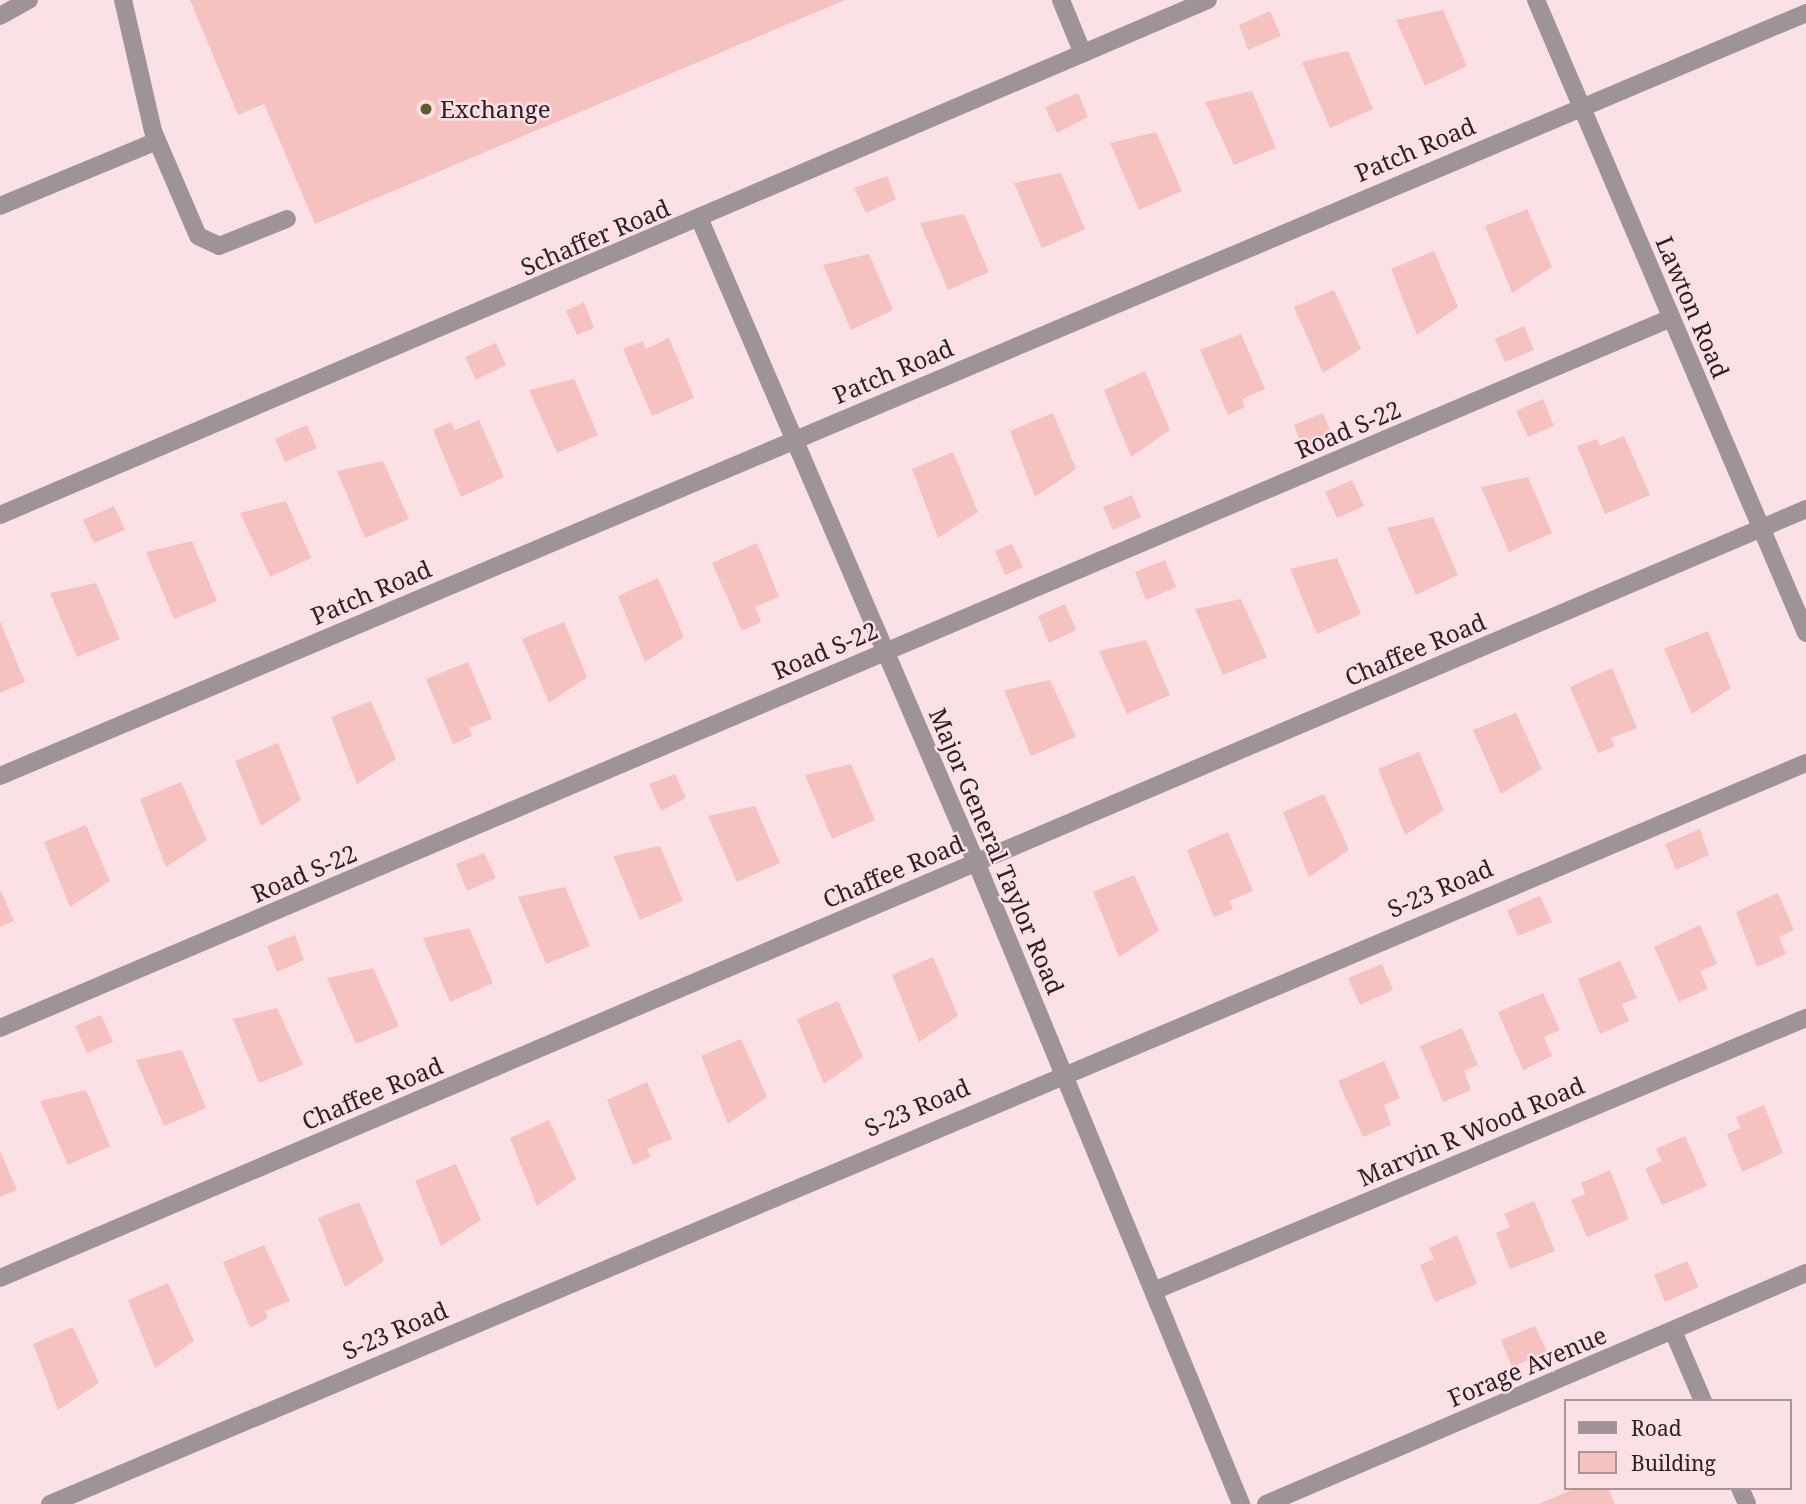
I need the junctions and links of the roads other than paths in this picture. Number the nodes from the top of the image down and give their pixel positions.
1 (29, 0) edge
2 (123, 0) edge
3 (1061, 0) edge
4 (1208, 0) edge
5 (1536, 0) edge
6 (1806, 13) edge
7 (0, 16) edge
8 (1083, 54) junction
9 (1580, 106) junction
10 (157, 141) junction
11 (0, 206) edge
12 (287, 219) dead end
13 (701, 220) junction
14 (1671, 318) junction
15 (796, 439) junction
16 (1806, 509) edge
17 (0, 515) edge
18 (1763, 527) junction
19 (1806, 633) edge
20 (884, 652) junction
21 (1806, 763) edge
22 (0, 776) edge
23 (976, 862) junction
24 (1806, 1018) edge
25 (0, 1028) edge
26 (1063, 1071) junction
27 (1806, 1273) edge
28 (0, 1278) edge
29 (1156, 1290) junction
30 (1673, 1331) junction
31 (1702, 1399) edge
32 (50, 1504) edge
33 (1241, 1504) edge
34 (1266, 1504) edge

1 - 7 street
2 - 10 street
3 - 8 street
4 - 8 street, Schaffer Road
5 - 9 street, Lawton Road
6 - 9 street, Patch Road
8 - 13 street, Schaffer Road
9 - 14 street, Lawton Road
9 - 15 street, Patch Road
10 - 11 street
10 - 12 street
13 - 15 street, Major General Taylor Road
13 - 17 street, Schaffer Road
14 - 18 street, Lawton Road
14 - 20 street, Road S-22
15 - 20 street, Major General Taylor Road
15 - 22 street, Patch Road
16 - 18 street, Chaffee Road
18 - 19 street, Lawton Road
18 - 23 street, Chaffee Road
20 - 23 street, Major General Taylor Road
20 - 25 street, Road S-22
21 - 26 street, S-23 Road
23 - 26 street, Major General Taylor Road
23 - 28 street, Chaffee Road
24 - 29 street, Marvin R Wood Road
26 - 29 street, Major General Taylor Road
26 - 32 street, S-23 Road
27 - 30 street, Forage Avenue
29 - 33 street, Major General Taylor Road
30 - 31 street
30 - 34 street, Forage Avenue

